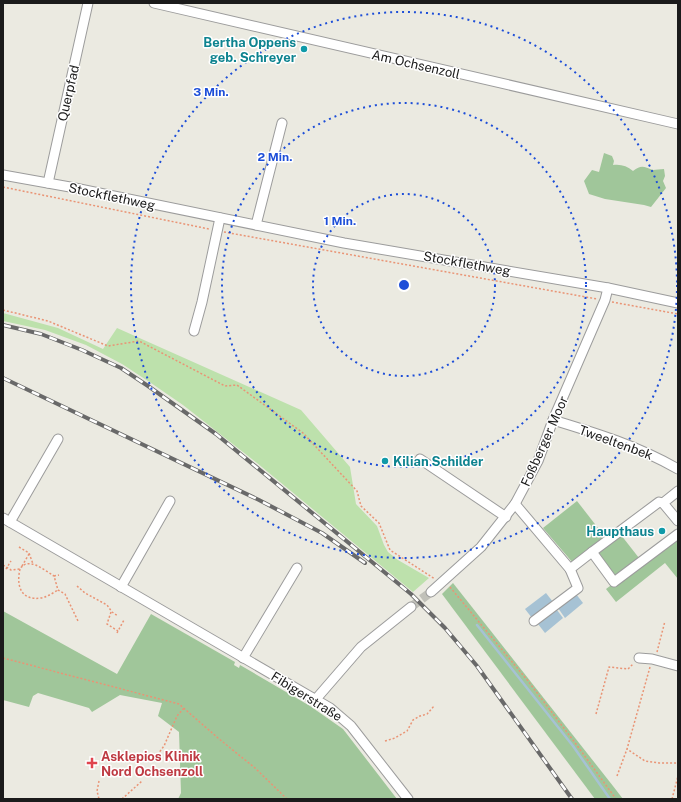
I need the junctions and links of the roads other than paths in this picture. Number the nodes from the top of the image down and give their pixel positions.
1 (88, 3) edge
2 (154, 3) edge
3 (282, 123) dead end
4 (678, 124) edge
5 (3, 175) edge
6 (48, 183) junction
7 (220, 218) junction
8 (256, 226) junction
9 (608, 288) junction
10 (678, 303) edge
11 (194, 330) dead end
12 (553, 420) junction
13 (58, 439) dead end
14 (420, 459) dead end
15 (678, 468) edge
16 (678, 490) edge
17 (170, 501) dead end
18 (663, 503) junction
19 (515, 504) junction
20 (506, 517) junction
21 (6, 520) edge
22 (678, 522) edge
23 (678, 534) edge
24 (592, 552) junction
25 (296, 568) dead end
26 (570, 569) junction
27 (122, 587) junction
28 (431, 592) tunnel mouth
29 (411, 607) tunnel mouth
30 (534, 621) dead end
31 (244, 658) junction
32 (639, 658) road end
33 (678, 666) edge
34 (316, 699) junction
35 (408, 799) edge

1 - 6 street, Querpfad
2 - 4 street, Am Ochsenzoll
3 - 8 street
5 - 6 street, Stockflethweg
6 - 7 street, Stockflethweg
7 - 8 street, Stockflethweg
7 - 11 street
8 - 9 street, Stockflethweg
9 - 10 street, Stockflethweg
9 - 12 street, Foßberger Moor
12 - 15 street, Tweeltenbek
12 - 19 street, Foßberger Moor
13 - 21 street, Fibigerstraße
14 - 20 street
16 - 18 street
17 - 27 street
18 - 22 street
18 - 24 street
19 - 20 street, Foßberger Moor
19 - 26 street
20 - 28 street, Foßberger Moor
21 - 27 street, Fibigerstraße
23 - 24 street
24 - 26 street
25 - 31 street
26 - 30 street
27 - 31 street, Fibigerstraße
29 - 34 street
31 - 34 street, Fibigerstraße
32 - 33 street
34 - 35 street, Fibigerstraße

